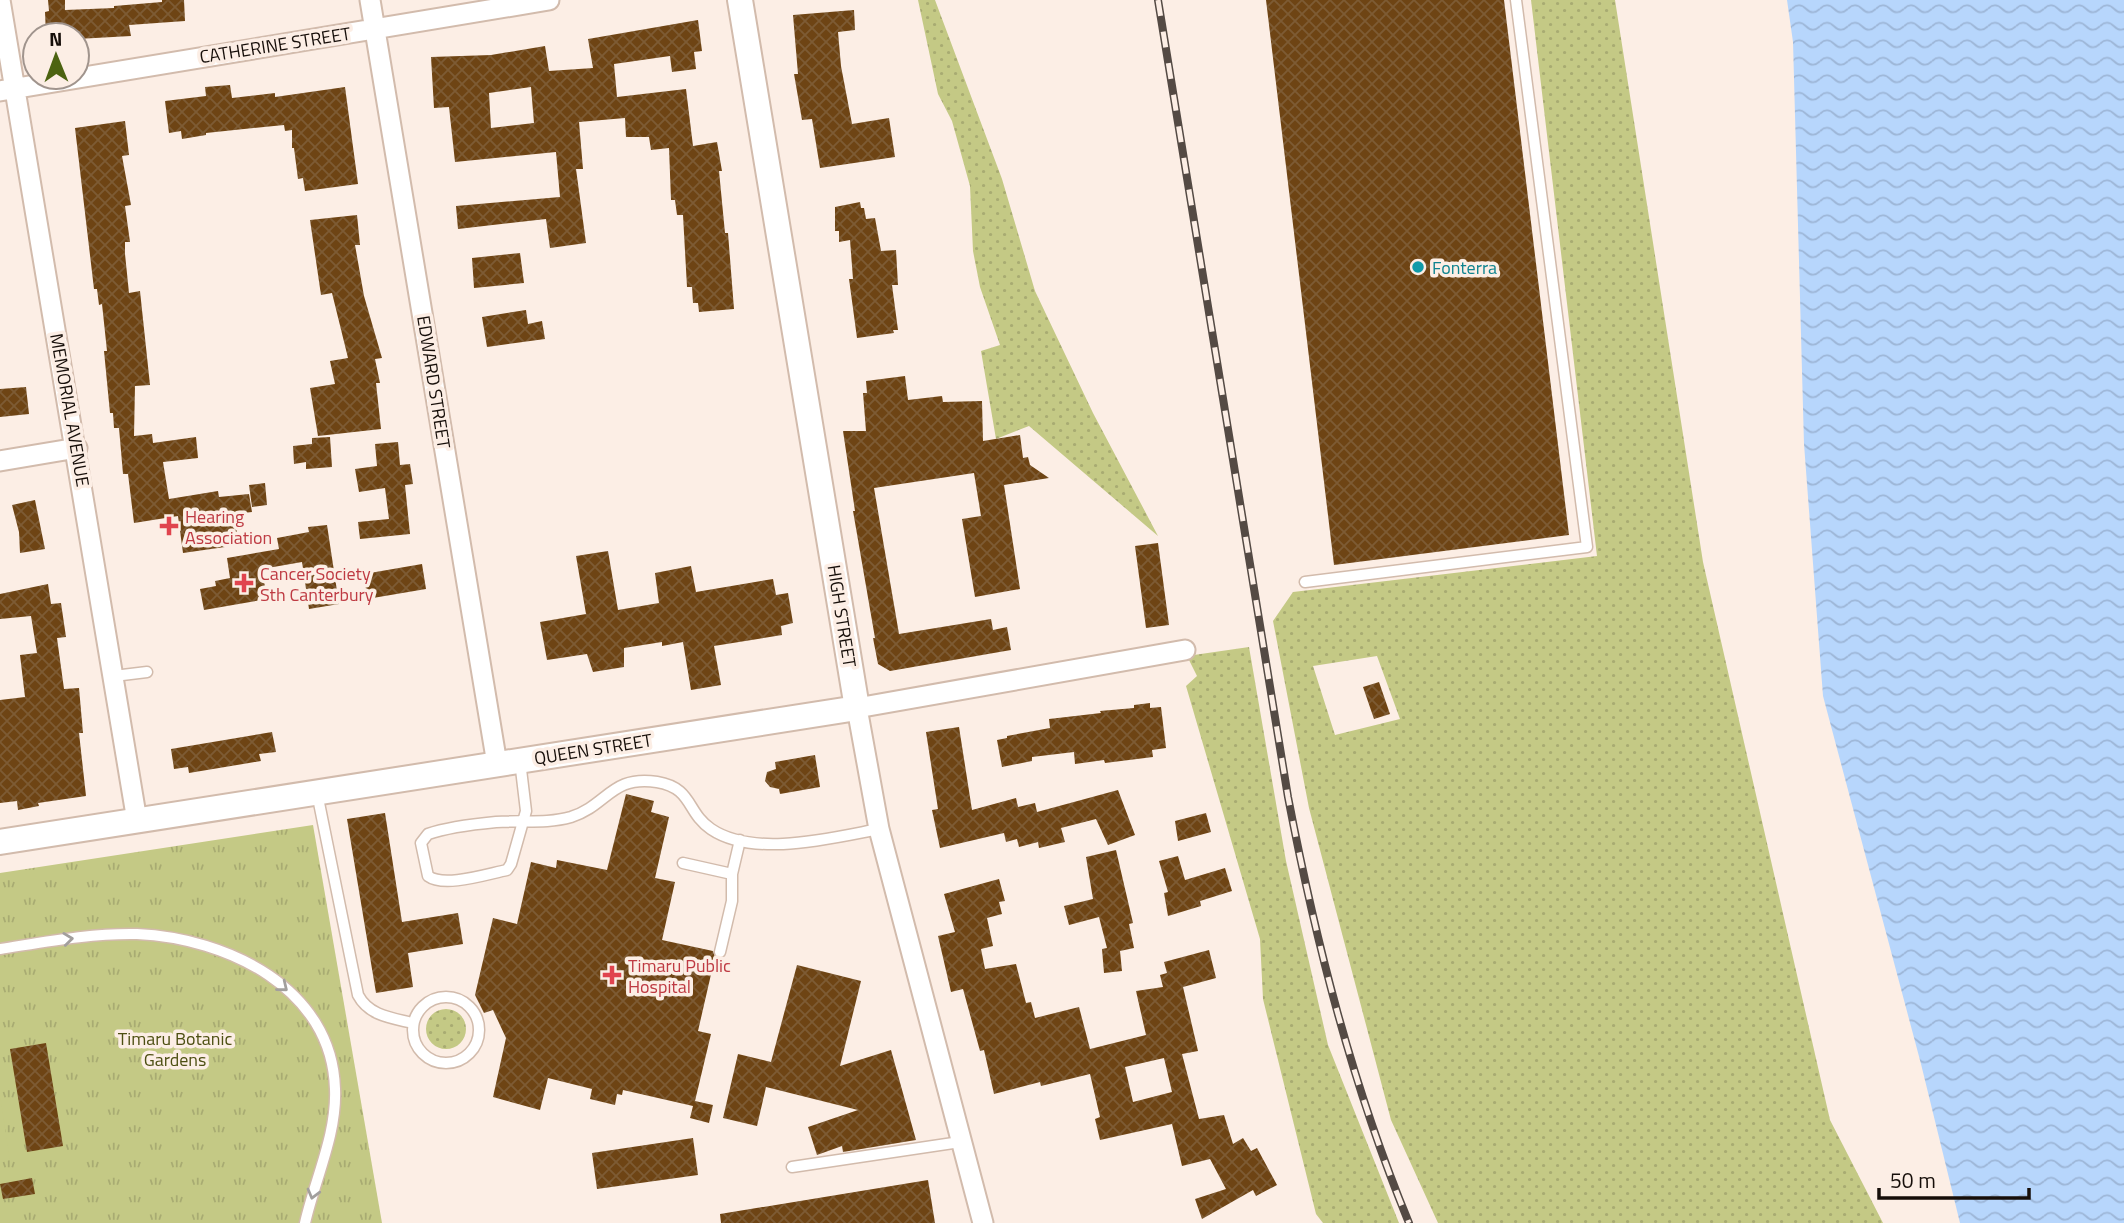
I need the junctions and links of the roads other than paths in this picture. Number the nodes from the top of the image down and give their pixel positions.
1 (0, 0) edge
2 (370, 0) edge
3 (549, 0) edge
4 (740, 0) edge
5 (1516, 0) edge
6 (375, 29) junction
7 (8, 89) edge
8 (77, 448) junction
9 (0, 461) edge
10 (1305, 583) dead end
11 (1185, 650) dead end
12 (147, 672) dead end
13 (114, 676) junction
14 (857, 708) junction
15 (509, 762) junction
16 (317, 792) junction
17 (137, 821) junction
18 (523, 822) junction
19 (879, 830) junction
20 (740, 840) junction
21 (0, 842) edge
22 (683, 863) dead end
23 (732, 874) junction
24 (0, 948) edge
25 (720, 952) dead end
26 (413, 1023) junction
27 (960, 1142) junction
28 (792, 1167) dead end
29 (305, 1223) edge
30 (983, 1223) edge

1 - 7 street, MEMORIAL AVENUE
2 - 6 street, EDWARD STREET
3 - 6 street, CATHERINE STREET
4 - 14 street, HIGH STREET
5 - 10 lane
6 - 7 street, CATHERINE STREET
6 - 15 street, EDWARD STREET
7 - 8 street, MEMORIAL AVENUE
8 - 9 street
8 - 13 street, MEMORIAL AVENUE
11 - 14 street, QUEEN STREET
12 - 13 lane
13 - 17 street, MEMORIAL AVENUE
14 - 15 street, QUEEN STREET
14 - 19 street, HIGH STREET
15 - 16 street, QUEEN STREET
15 - 18 lane
16 - 17 street, QUEEN STREET
16 - 26 lane
17 - 21 street, QUEEN STREET
18 - 18 lane
18 - 20 lane
19 - 20 lane
19 - 27 street, HIGH STREET
20 - 23 lane
22 - 23 lane
23 - 25 lane
24 -> 29 lane
26 - 26 lane
27 - 28 lane
27 - 30 street, HIGH STREET

